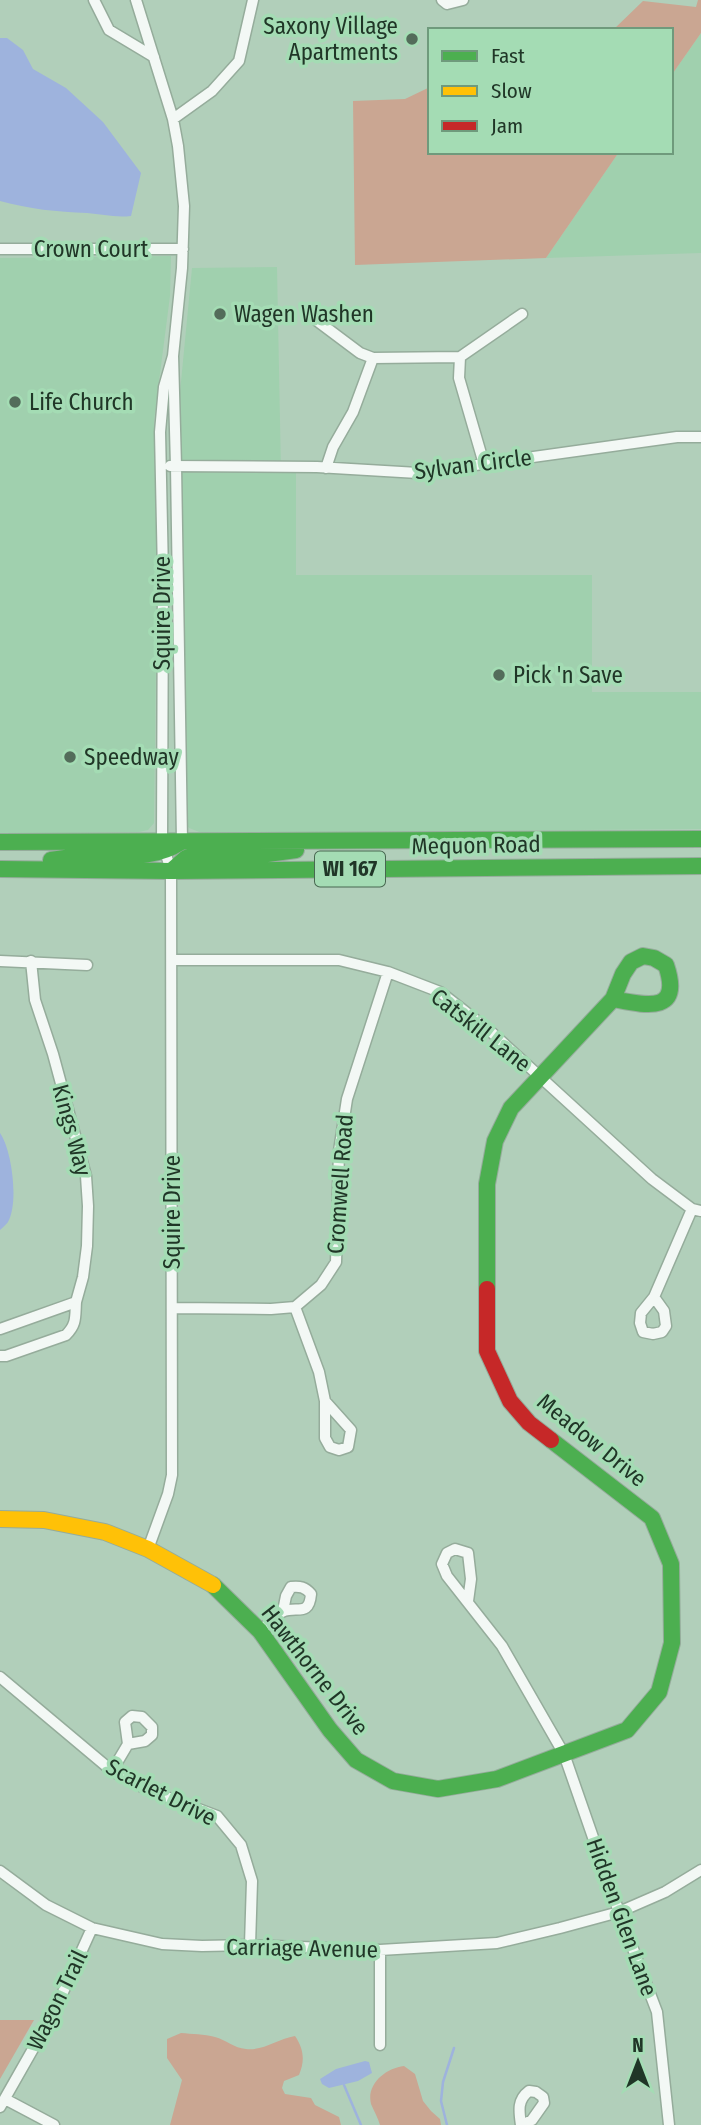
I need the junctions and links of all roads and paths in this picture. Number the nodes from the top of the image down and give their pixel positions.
1 (94, 0) edge
2 (136, 0) edge
3 (253, 0) edge
4 (442, 0) edge
5 (463, 0) edge
6 (154, 57) junction
7 (173, 119) junction
8 (183, 248) junction
9 (0, 250) edge
10 (522, 314) dead end
11 (312, 317) dead end
12 (173, 356) junction
13 (460, 357) junction
14 (373, 358) junction
15 (701, 437) edge
16 (484, 464) junction
17 (161, 466) junction
18 (176, 466) junction
19 (326, 468) junction
20 (701, 839) edge
21 (182, 841) junction
22 (345, 841) junction
23 (0, 842) edge
24 (163, 846) junction
25 (701, 866) edge
26 (7, 869) edge
27 (171, 871) junction
28 (172, 960) junction
29 (0, 961) edge
30 (31, 961) junction
31 (87, 965) dead end
32 (388, 972) junction
33 (613, 999) dead end
34 (540, 1077) junction
35 (697, 1210) edge
36 (654, 1297) dead end
37 (76, 1302) junction
38 (295, 1307) junction
39 (173, 1308) junction
40 (0, 1329) edge
41 (0, 1356) edge
42 (325, 1401) dead end
43 (0, 1519) edge
44 (148, 1549) junction
45 (468, 1601) dead end
46 (283, 1611) dead end
47 (261, 1630) junction
48 (0, 1677) edge
49 (128, 1744) dead end
50 (564, 1754) junction
51 (112, 1771) junction
52 (701, 1870) edge
53 (0, 1871) edge
54 (619, 1912) junction
55 (92, 1928) junction
56 (250, 1945) junction
57 (380, 1950) junction
58 (380, 2045) dead end
59 (2, 2103) edge
60 (54, 2125) edge
61 (669, 2125) edge

1 - 6 street
2 - 6 street, Squire Drive
3 - 7 street
4 - 5 street
6 - 7 street, Squire Drive
7 - 8 street, Squire Drive
8 - 9 street, Crown Court
8 - 12 street, Squire Drive
10 - 13 street
11 - 14 street
12 - 17 street, Squire Drive
12 - 18 street, Squire Drive
13 - 14 street
13 - 16 street
14 - 19 street
15 - 16 street, Sylvan Circle
16 - 19 street, Sylvan Circle
17 - 18 street, Sylvan Circle
17 - 24 street, Squire Drive
18 - 19 street, Sylvan Circle
18 - 21 street, Squire Drive
20 - 22 main road, Mequon Road / WI 167
21 - 22 main road, Mequon Road / WI 167
21 - 24 main road
21 - 27 street, Squire Drive
22 - 27 main road
23 - 24 main road
24 - 26 main road
24 - 27 street, Squire Drive
25 - 27 main road, Mequon Road / WI 167
26 - 27 main road, Mequon Road / WI 167
27 - 28 street, Squire Drive
28 - 32 street, Catskill Lane
28 - 39 street, Squire Drive
29 - 30 street
30 - 31 street
30 - 37 street, Kings Way
32 - 34 street, Catskill Lane
32 - 38 street, Cromwell Road
33 - 34 main road, Meadow Drive
34 - 35 street, Catskill Lane
34 - 50 main road, Meadow Drive
35 - 36 street
37 - 40 street
37 - 41 street, Kings Way
38 - 39 street
38 - 42 street
39 - 44 street, Squire Drive
43 - 44 main road, Hawthorne Drive
44 - 47 main road, Hawthorne Drive
45 - 50 street, Hidden Glen Lane
46 - 47 street
47 - 50 main road, Hawthorne Drive
48 - 51 street, Scarlet Drive
49 - 51 street
50 - 54 street, Hidden Glen Lane
51 - 56 street, Scarlet Drive
52 - 54 street, Carriage Avenue
53 - 55 street, Carriage Avenue
54 - 57 street, Carriage Avenue
54 - 61 street, Hidden Glen Lane
55 - 56 street, Carriage Avenue
55 - 59 street, Wagon Trail
56 - 57 street, Carriage Avenue
57 - 58 street
59 - 60 street

